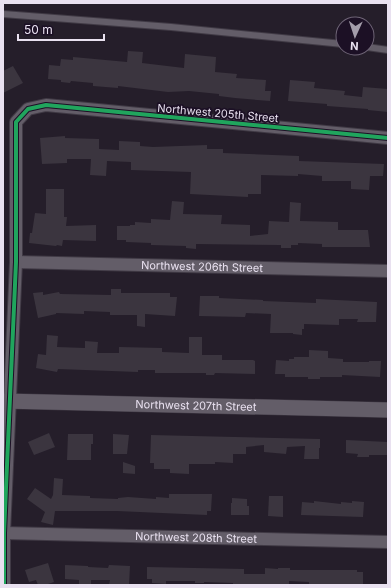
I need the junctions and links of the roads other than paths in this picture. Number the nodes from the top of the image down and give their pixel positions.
1 (3, 14) edge
2 (335, 43) edge
3 (375, 48) edge
4 (388, 50) edge
5 (388, 138) edge
6 (16, 262) junction
7 (388, 271) edge
8 (7, 402) edge
9 (388, 410) edge
10 (4, 533) junction
11 (388, 542) edge
12 (4, 585) edge

1 - 2 lane
3 - 4 lane
5 - 6 street, Northwest 205th Street
6 - 7 street, Northwest 206th Street
6 - 8 street
8 - 9 street, Northwest 207th Street
8 - 10 street
10 - 11 street, Northwest 208th Street
10 - 12 street

